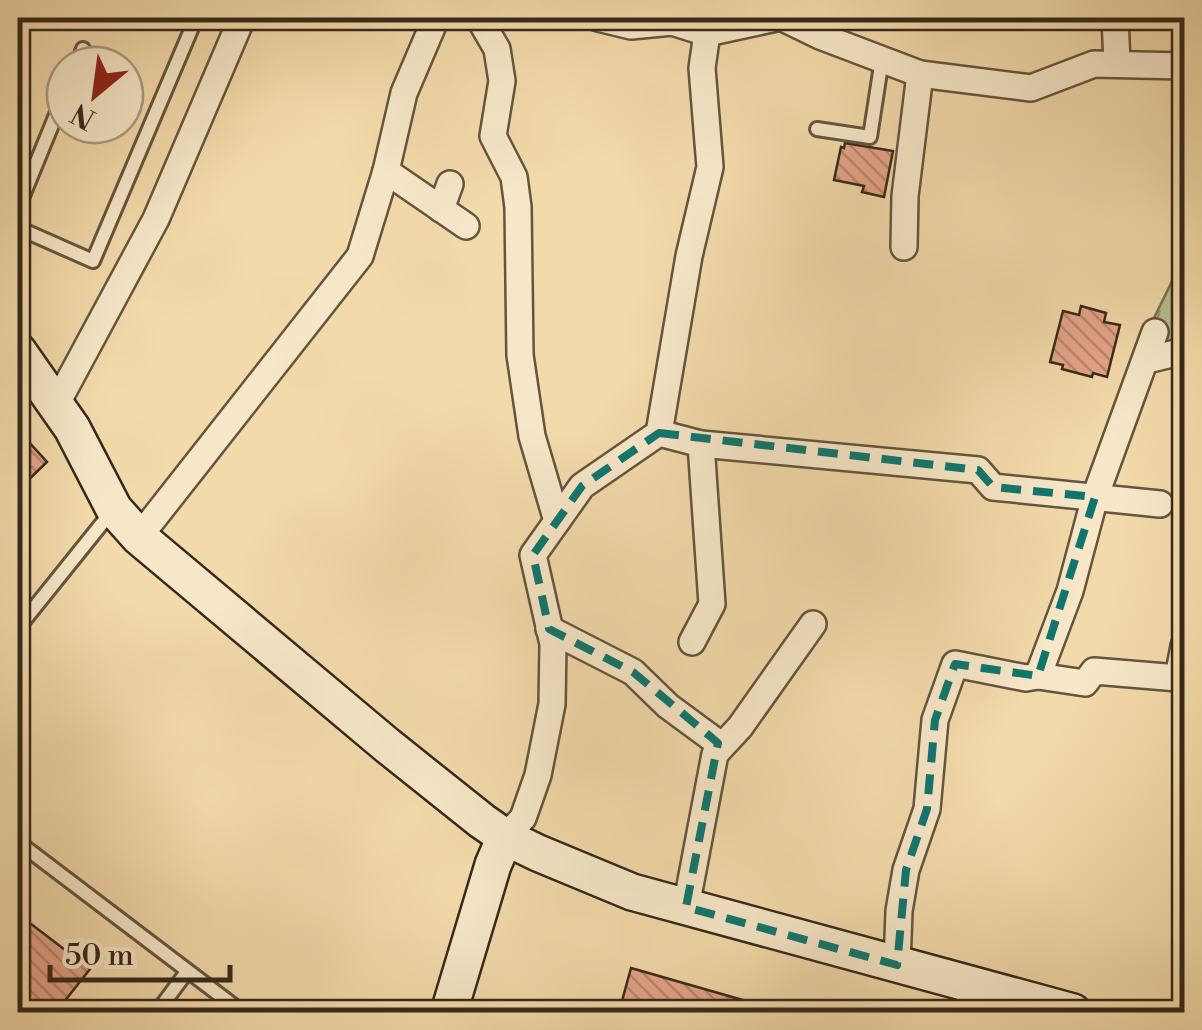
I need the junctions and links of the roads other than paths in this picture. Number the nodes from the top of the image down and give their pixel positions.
1 (196, 18) edge
2 (242, 18) edge
3 (436, 18) edge
4 (479, 18) edge
5 (598, 18) edge
6 (779, 18) edge
7 (1114, 18) edge
8 (819, 26) edge
9 (707, 33) junction
10 (882, 58) junction
11 (1117, 62) junction
12 (1184, 66) edge
13 (920, 74) junction
14 (816, 129) dead end
15 (45, 134) edge
16 (386, 172) junction
17 (22, 182) edge
18 (450, 184) dead end
19 (18, 208) edge
20 (441, 209) junction
21 (18, 220) edge
22 (466, 226) dead end
23 (904, 247) dead end
24 (1155, 332) dead end
25 (18, 351) edge
26 (1184, 352) edge
27 (1147, 360) junction
28 (56, 405) junction
29 (659, 433) junction
30 (701, 444) junction
31 (1095, 497) junction
32 (1160, 504) dead end
33 (114, 509) junction
34 (557, 521) junction
35 (139, 537) junction
36 (813, 624) dead end
37 (18, 628) edge
38 (549, 629) junction
39 (692, 642) dead end
40 (1184, 646) edge
41 (1038, 676) junction
42 (721, 745) junction
43 (505, 837) junction
44 (18, 842) edge
45 (686, 907) junction
46 (898, 965) junction
47 (186, 973) junction
48 (970, 998) edge
49 (157, 1012) edge
50 (242, 1012) edge
51 (449, 1012) edge
52 (1073, 1012) edge

1 - 21 lane
2 - 28 street
3 - 16 street
4 - 34 street
5 - 9 street
6 - 8 street
6 - 9 street
7 - 11 street
8 - 10 street
9 - 29 street
10 - 13 street
10 - 14 lane
11 - 12 street
11 - 13 street
13 - 23 street
15 - 17 lane
16 - 20 street
16 - 35 street
17 - 19 lane
18 - 20 street
20 - 22 street
24 - 27 street
25 - 28 street
26 - 27 street
27 - 31 street
28 - 33 street
29 - 30 street
29 - 34 street
30 - 31 street
30 - 39 street
31 - 32 street
31 - 41 street
33 - 35 street
33 - 37 lane
34 - 38 street
35 - 43 street
36 - 42 street
38 - 42 street
38 - 43 street
40 - 41 street
41 - 46 street
42 - 45 street
43 - 45 street
43 - 51 street
44 - 47 lane
45 - 46 street
46 - 48 street
47 - 49 lane
47 - 50 lane
48 - 52 street

